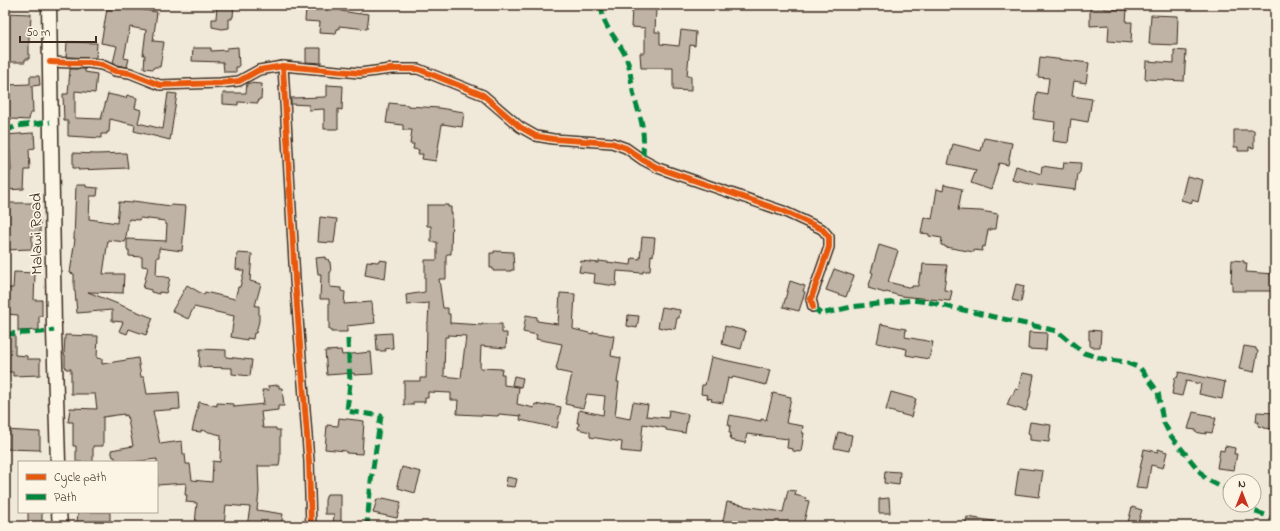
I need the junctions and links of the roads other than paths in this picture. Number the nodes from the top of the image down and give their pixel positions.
1 (48, 5) edge
2 (50, 62) junction
3 (283, 66) junction
4 (813, 307) dead end
5 (58, 461) edge
6 (60, 513) edge
7 (60, 526) edge
8 (311, 526) edge

1 - 2 main road, Malawi Road
2 - 3 street
2 - 5 main road, Malawi Road
3 - 4 street
3 - 8 street
6 - 7 main road

